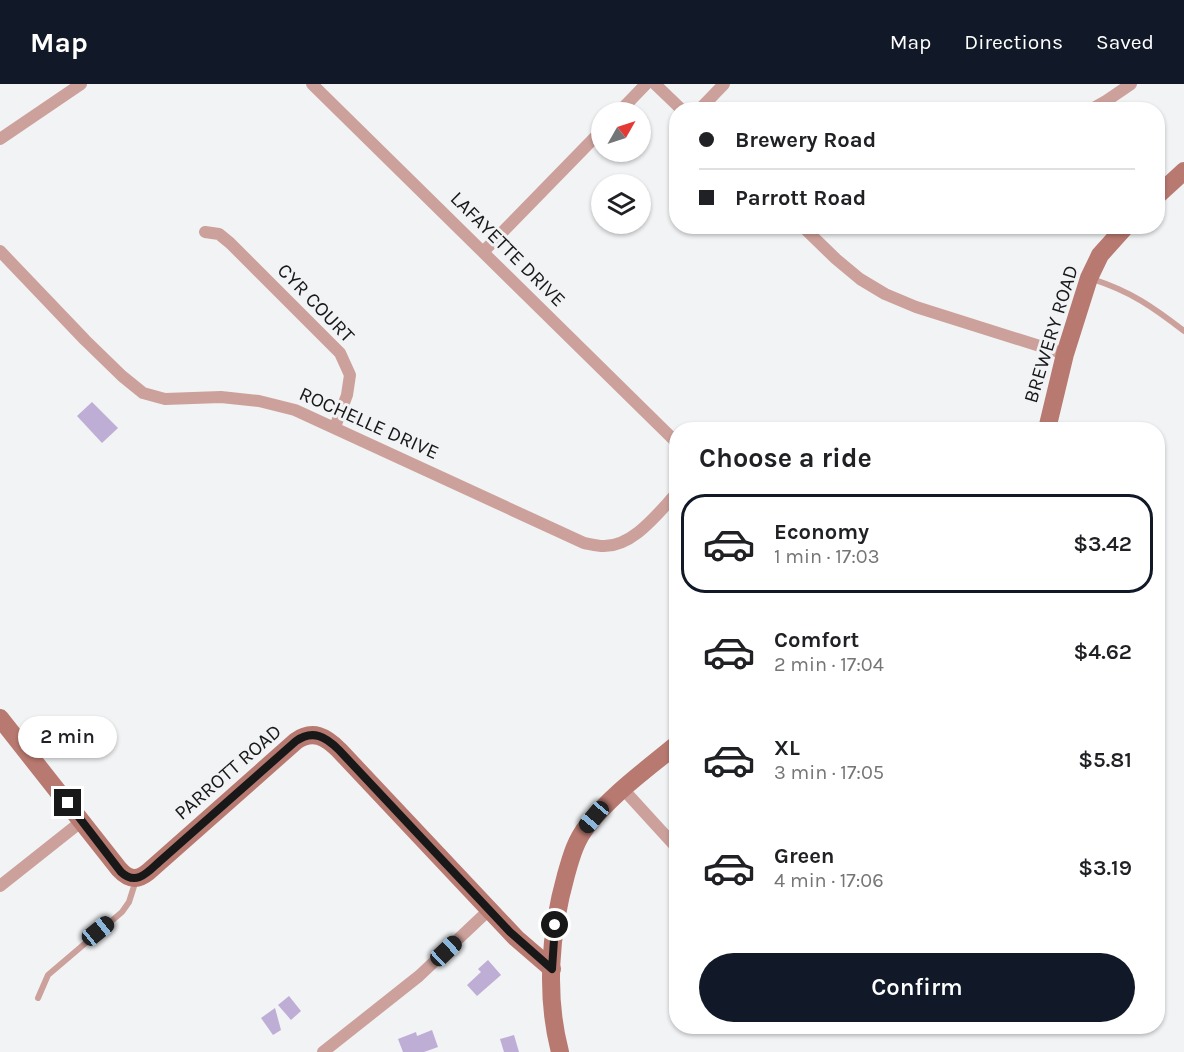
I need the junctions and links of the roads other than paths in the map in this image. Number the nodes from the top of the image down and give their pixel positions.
1 (81, 84) edge
2 (312, 84) edge
3 (646, 84) edge
4 (655, 84) edge
5 (724, 84) edge
6 (1131, 84) edge
7 (629, 102) edge
8 (674, 102) edge
9 (707, 102) edge
10 (1103, 102) edge
11 (0, 139) edge
12 (591, 141) edge
13 (1184, 171) edge
14 (1165, 189) edge
15 (205, 232) dead end
16 (810, 234) edge
17 (1119, 234) edge
18 (0, 251) edge
19 (484, 251) junction
20 (1089, 278) junction
21 (1184, 331) edge
22 (1065, 354) junction
23 (1049, 422) edge
24 (334, 427) junction
25 (669, 435) edge
26 (669, 501) edge
27 (0, 718) edge
28 (669, 751) edge
29 (623, 789) junction
30 (82, 821) junction
31 (669, 839) edge
32 (136, 879) junction
33 (0, 886) edge
34 (489, 910) junction
35 (552, 969) junction
36 (38, 998) dead end
37 (323, 1052) edge
38 (560, 1052) edge

1 - 11 street
2 - 19 street, LAFAYETTE DRIVE
3 - 7 street
4 - 8 street
5 - 9 street
6 - 10 street
12 - 19 street
13 - 14 street
15 - 24 street, CYR COURT
16 - 22 street
17 - 20 street, BREWERY ROAD
18 - 24 street, ROCHELLE DRIVE
19 - 25 street, LAFAYETTE DRIVE
20 - 21 lane
20 - 22 street, BREWERY ROAD
22 - 23 street, BREWERY ROAD
24 - 26 street, ROCHELLE DRIVE
27 - 30 street
28 - 29 street
29 - 31 street
29 - 35 street
30 - 32 street
30 - 33 street
32 - 34 street, PARROTT ROAD
32 - 36 lane
34 - 35 street, PARROTT ROAD
34 - 37 street
35 - 38 street

